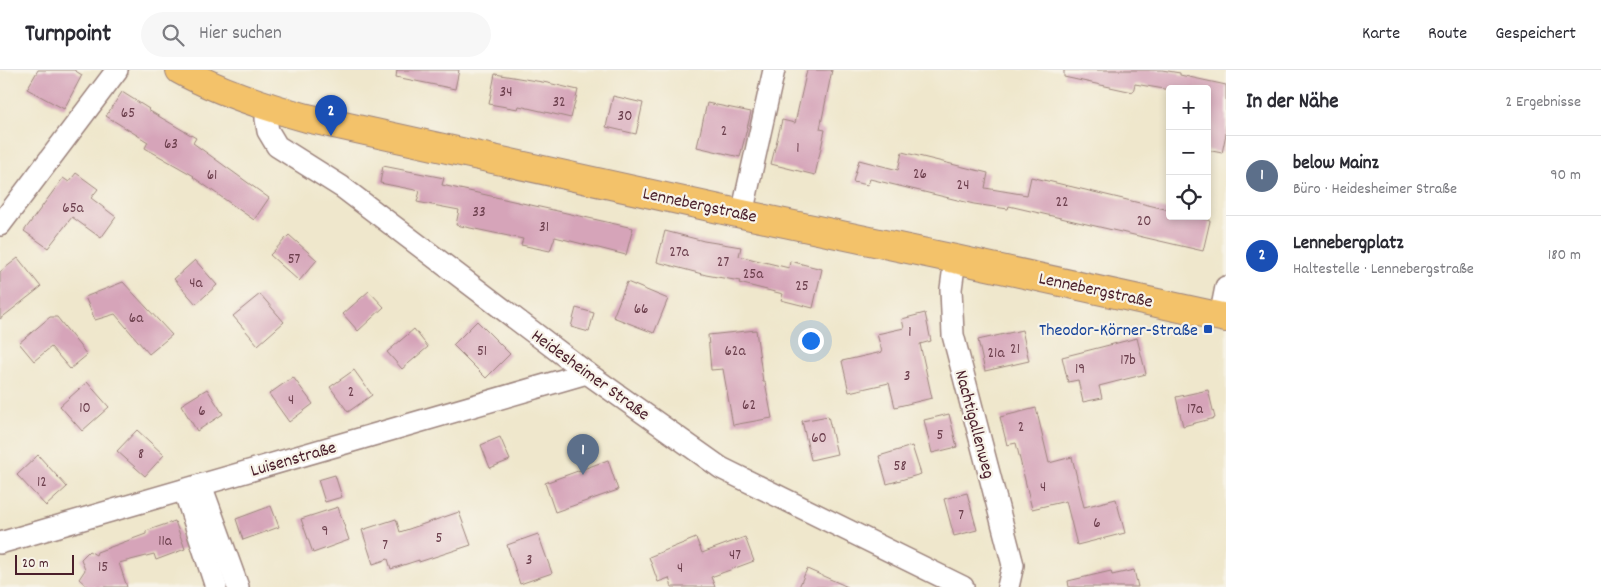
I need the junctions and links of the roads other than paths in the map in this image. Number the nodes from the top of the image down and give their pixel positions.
1 (117, 70) edge
2 (182, 70) edge
3 (774, 70) edge
4 (268, 108) junction
5 (742, 214) junction
6 (0, 225) edge
7 (956, 258) junction
8 (1226, 288) edge
9 (1223, 317) edge
10 (587, 373) junction
11 (192, 487) junction
12 (0, 542) edge
13 (216, 587) edge
14 (238, 587) edge
15 (963, 587) edge
16 (1008, 587) edge

1 - 6 street
2 - 4 main road, Lennebergstraße
3 - 5 street
4 - 5 main road, Lennebergstraße
4 - 10 street, Heidesheimer Straße
5 - 7 main road, Lennebergstraße
7 - 9 main road, Lennebergstraße
7 - 16 street, Nachtigallenweg
8 - 9 street
10 - 11 street, Luisenstraße
10 - 15 street, Heidesheimer Straße
11 - 12 street, Luisenstraße
11 - 13 street
11 - 14 street

